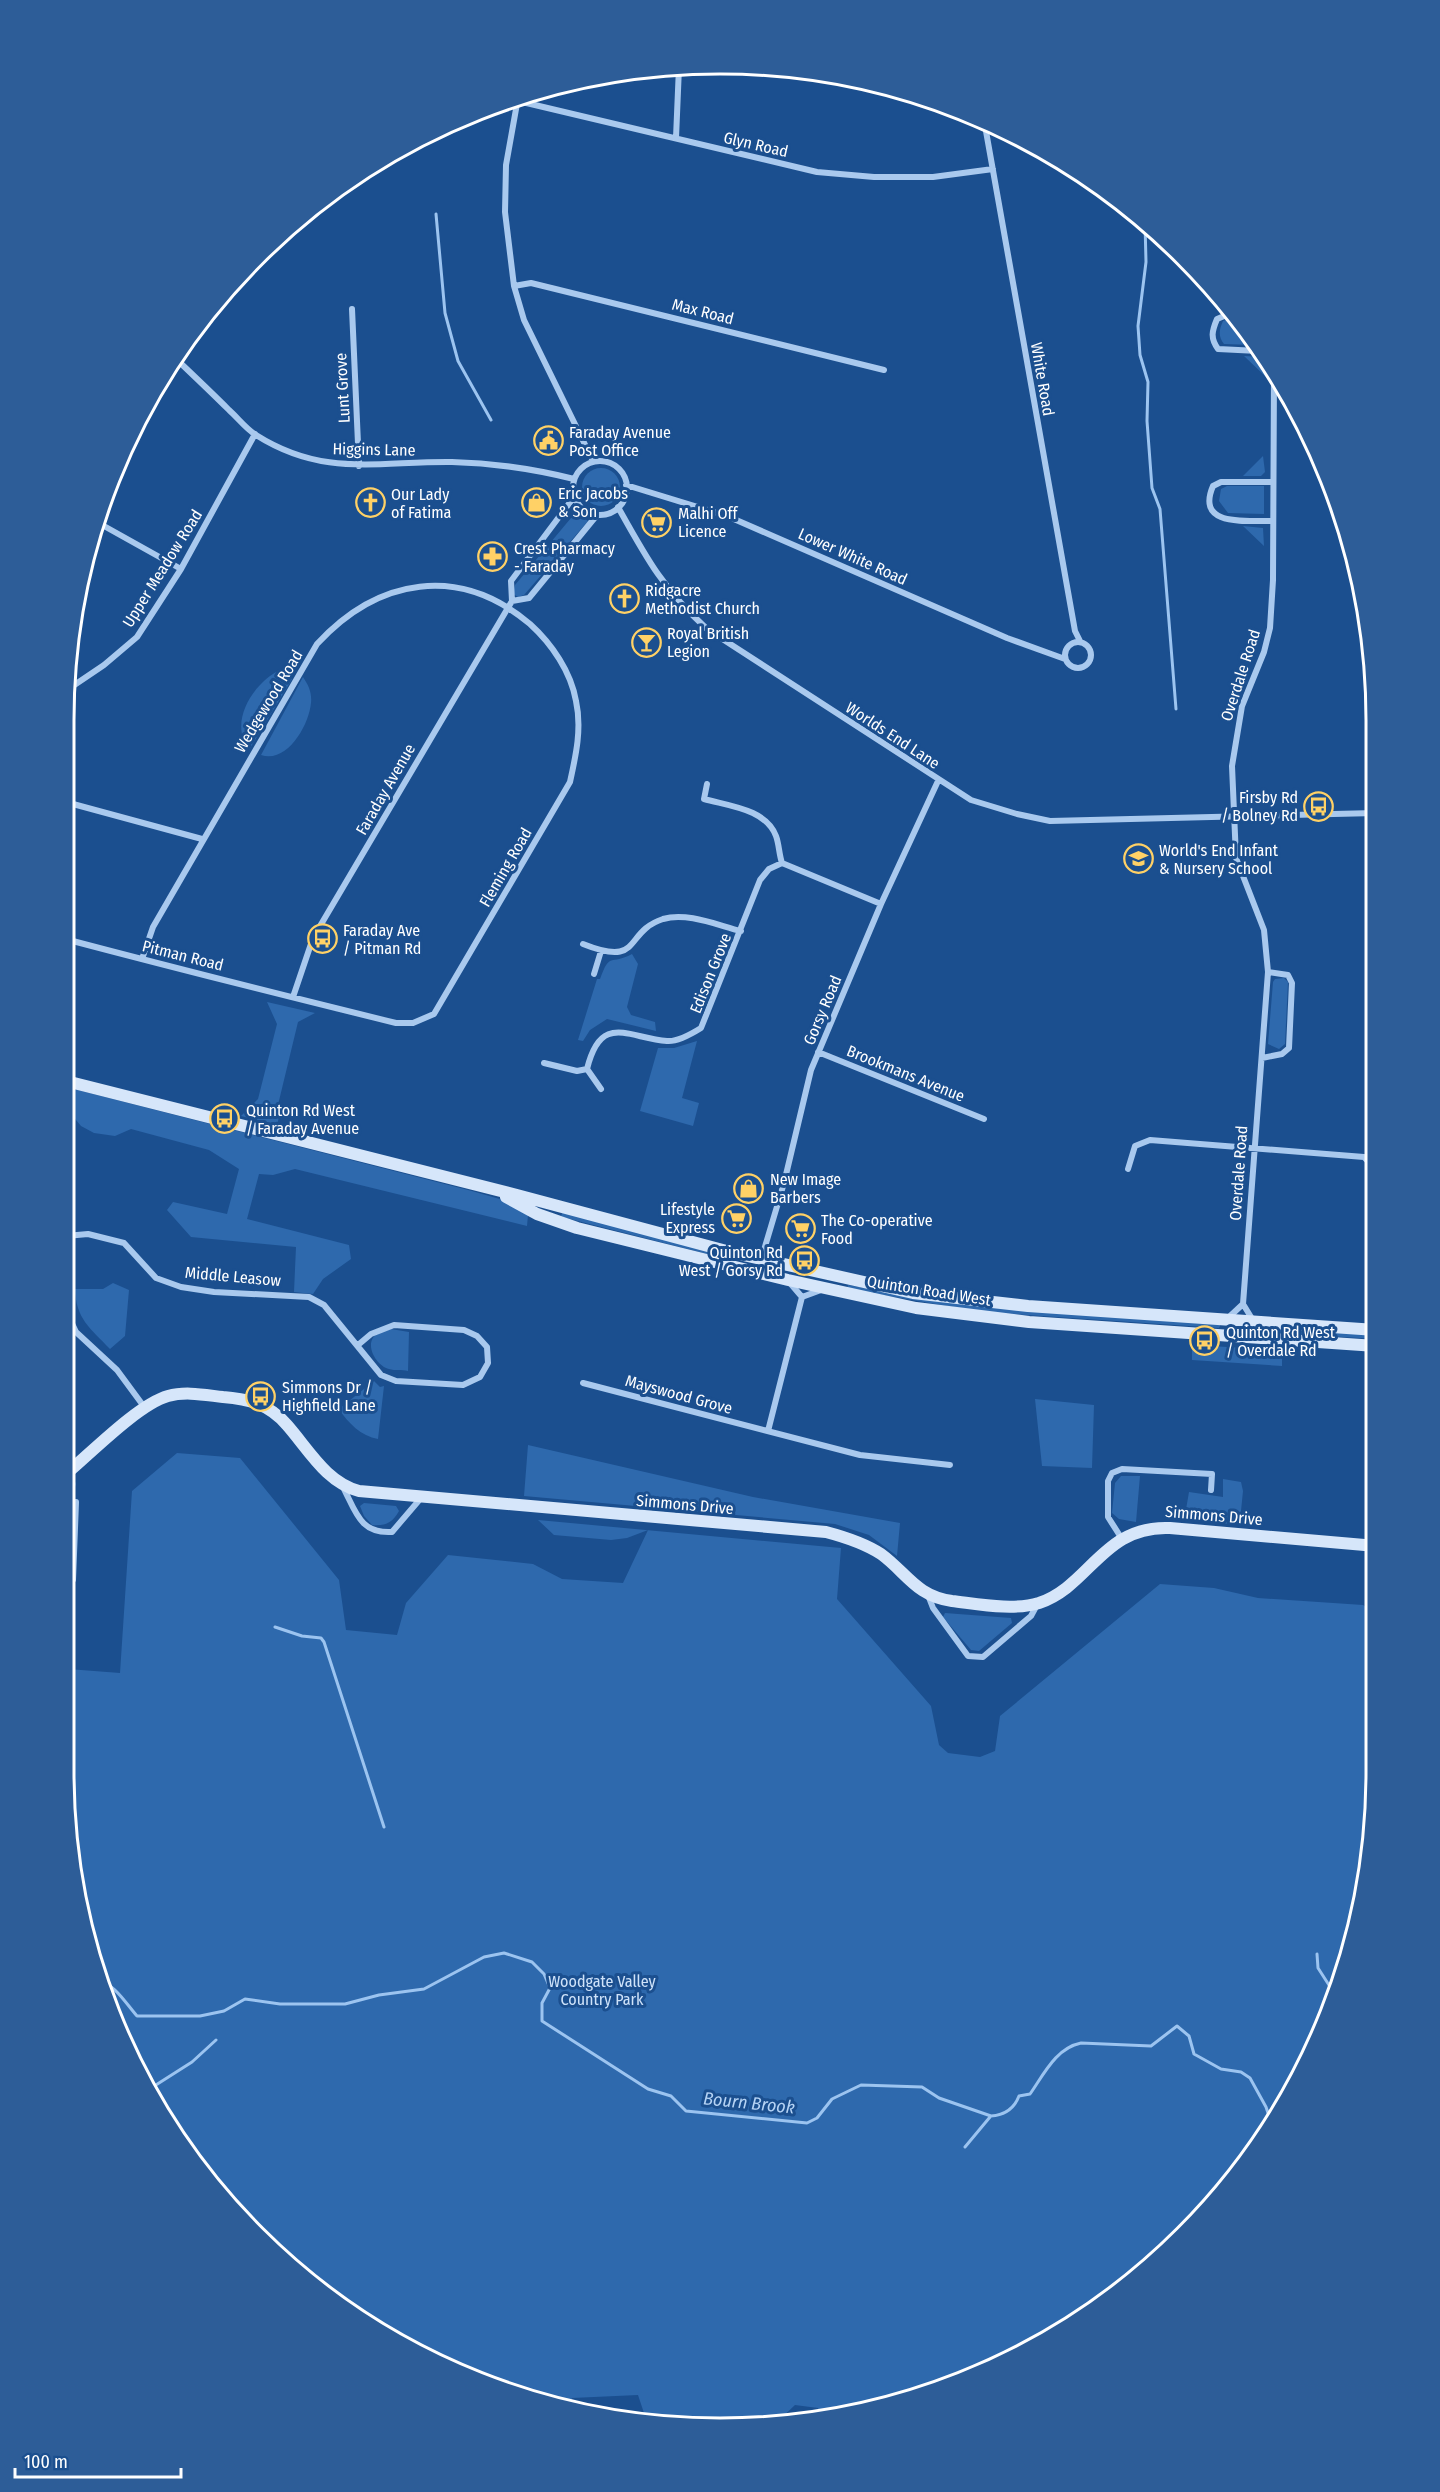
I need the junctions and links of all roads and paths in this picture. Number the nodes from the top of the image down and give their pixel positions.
1 (679, 75) edge
2 (530, 103) edge
3 (517, 107) edge
4 (986, 131) edge
5 (676, 138) junction
6 (993, 170) junction
7 (514, 286) junction
8 (352, 309) dead end
9 (1224, 316) edge
10 (1251, 351) edge
11 (181, 363) edge
12 (884, 370) dead end
13 (1274, 387) edge
14 (255, 435) junction
15 (593, 461) junction
16 (359, 466) junction
17 (574, 479) junction
18 (1273, 482) junction
19 (626, 485) junction
20 (574, 497) junction
21 (618, 507) junction
22 (597, 515) junction
23 (1273, 521) junction
24 (104, 526) edge
25 (181, 569) junction
26 (510, 603) junction
27 (1080, 641) junction
28 (1065, 659) junction
29 (75, 685) edge
30 (938, 781) junction
31 (707, 784) dead end
32 (74, 802) edge
33 (1366, 813) edge
34 (1233, 816) junction
35 (202, 839) junction
36 (782, 863) junction
37 (881, 904) junction
38 (741, 931) junction
39 (74, 941) edge
40 (583, 944) dead end
41 (601, 951) junction
42 (142, 959) junction
43 (1268, 972) junction
44 (594, 974) dead end
45 (293, 997) junction
46 (818, 1052) junction
47 (1262, 1058) junction
48 (544, 1063) dead end
49 (587, 1069) junction
50 (74, 1083) edge
51 (602, 1089) dead end
52 (984, 1119) dead end
53 (1253, 1149) junction
54 (1366, 1159) edge
55 (1128, 1169) dead end
56 (492, 1189) junction
57 (74, 1235) edge
58 (761, 1260) junction
59 (807, 1271) junction
60 (773, 1276) junction
61 (788, 1280) junction
62 (826, 1288) junction
63 (802, 1298) junction
64 (1243, 1304) junction
65 (1225, 1321) junction
66 (1255, 1323) junction
67 (74, 1328) edge
68 (1366, 1329) edge
69 (1225, 1336) junction
70 (1255, 1338) junction
71 (358, 1345) junction
72 (1366, 1345) edge
73 (583, 1383) dead end
74 (145, 1408) junction
75 (768, 1431) junction
76 (950, 1466) dead end
77 (74, 1467) edge
78 (343, 1486) junction
79 (1211, 1490) dead end
80 (421, 1497) junction
81 (76, 1502) dead end
82 (74, 1511) edge
83 (1122, 1539) junction
84 (1366, 1544) edge
85 (928, 1594) junction
86 (1038, 1603) junction

1 - 5 street
2 - 5 street, Glyn Road
3 - 7 street
4 - 6 street, White Road
5 - 6 street, Glyn Road
6 - 27 street, White Road
7 - 12 street, Max Road
7 - 15 street
8 - 16 street, Lunt Grove
9 - 10 street
11 - 14 street, Higgins Lane
13 - 18 street, Overdale Road
14 - 16 street, Higgins Lane
14 - 25 street, Upper Meadow Road
15 - 17 street
15 - 19 street
16 - 17 street, Higgins Lane
17 - 20 street
18 - 23 street, Overdale Road
18 - 23 street
19 - 21 street
19 - 28 street, Lower White Road
20 - 22 street
20 - 26 street, Faraday Avenue
21 - 22 street
21 - 30 street, Worlds End Lane
22 - 26 street
23 - 34 street, Overdale Road
24 - 25 street
25 - 29 street, Upper Meadow Road
26 - 35 street, Wedgewood Road
26 - 45 street, Faraday Avenue
26 - 45 street, Fleming Road
27 - 28 street
27 - 28 street, White Road
30 - 34 street, Worlds End Lane
30 - 37 street, Gorsy Road
31 - 36 street
32 - 35 street
33 - 34 street, Worlds End Lane
34 - 43 street, Overdale Road
35 - 42 street, Wedgewood Road
36 - 37 street
36 - 38 street, Edison Grove
37 - 46 street, Gorsy Road
38 - 41 street, Edison Grove
38 - 49 street, Edison Grove
39 - 42 street, Pitman Road
40 - 41 street, Edison Grove
41 - 44 street
42 - 45 street, Pitman Road
43 - 47 street, Overdale Road
43 - 47 street
46 - 52 street, Brookmans Avenue
46 - 58 street, Gorsy Road
47 - 53 street, Overdale Road
48 - 49 street
49 - 51 street
50 - 56 street, Quinton Road West
53 - 54 street
53 - 55 street
53 - 64 street, Overdale Road
56 - 58 street, Quinton Road West
56 - 60 street, Quinton Road West
57 - 71 street, Middle Leasow
58 - 59 street, Quinton Road West
58 - 60 street
59 - 62 street
59 - 65 street, Quinton Road West
60 - 61 street, Quinton Road West
61 - 62 street, Quinton Road West
61 - 63 street
62 - 63 street
62 - 69 street, Quinton Road West
63 - 75 street
64 - 65 street
64 - 66 street
65 - 66 street, Quinton Road West
65 - 69 street
66 - 68 street, Quinton Road West
66 - 70 street
67 - 74 street
69 - 70 street, Quinton Road West
70 - 72 street, Quinton Road West
71 - 71 street, Middle Leasow
73 - 75 street, Mayswood Grove
74 - 77 street, Simmons Drive
74 - 78 street, Simmons Drive
75 - 76 street, Mayswood Grove
78 - 80 street, Simmons Drive
78 - 80 street, Simmons Drive
79 - 83 street
80 - 85 street, Simmons Drive
81 - 82 street
83 - 84 street, Simmons Drive
83 - 86 street, Simmons Drive
85 - 86 street, Simmons Drive
85 - 86 street, Simmons Drive

